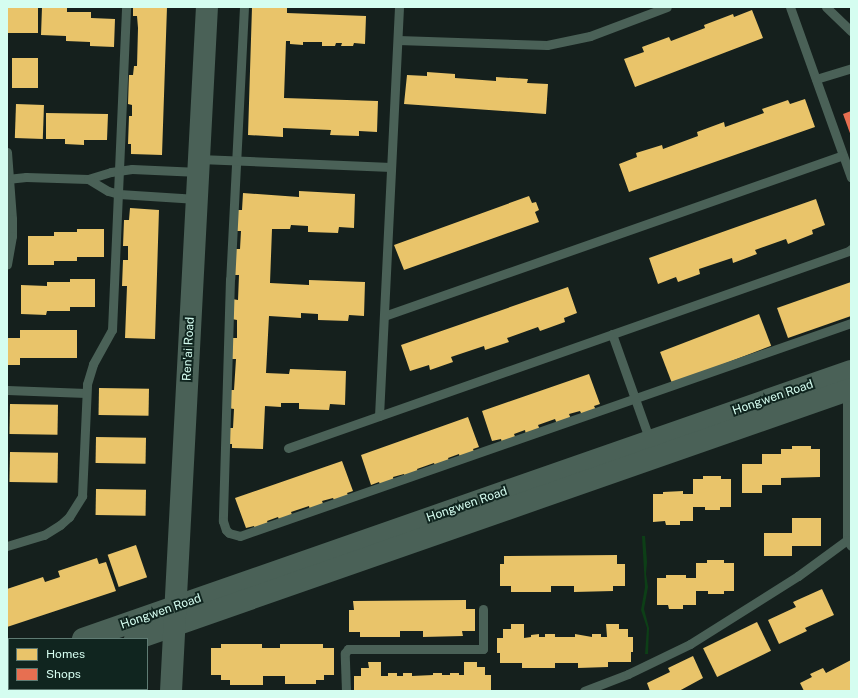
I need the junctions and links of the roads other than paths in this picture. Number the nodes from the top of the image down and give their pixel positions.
1 (126, 7) edge
2 (207, 7) edge
3 (244, 7) edge
4 (399, 7) edge
5 (666, 7) edge
6 (790, 7) edge
7 (826, 7) edge
8 (851, 31) edge
9 (398, 40) junction
10 (851, 68) edge
11 (816, 79) junction
12 (7, 152) edge
13 (843, 155) junction
14 (236, 160) junction
15 (199, 165) junction
16 (391, 167) junction
17 (120, 171) junction
18 (851, 177) edge
19 (9, 179) edge
20 (88, 179) junction
21 (119, 194) junction
22 (197, 199) junction
23 (851, 249) edge
24 (7, 265) edge
25 (384, 316) junction
26 (851, 323) edge
27 (612, 334) junction
28 (850, 384) edge
29 (7, 390) edge
30 (86, 393) junction
31 (635, 398) junction
32 (379, 416) junction
33 (650, 441) junction
34 (288, 448) dead end
35 (849, 484) edge
36 (849, 543) edge
37 (7, 546) edge
38 (483, 609) dead end
39 (175, 616) junction
40 (87, 638) edge
41 (137, 638) edge
42 (171, 691) edge
43 (346, 691) edge
44 (584, 691) edge

1 - 17 lane
2 - 15 street, Ren'ai Road
3 - 14 lane
4 - 9 lane
5 - 9 lane
6 - 11 lane
7 - 8 lane
9 - 16 lane
10 - 11 lane
11 - 13 lane
12 - 19 lane
13 - 18 lane
13 - 25 lane
14 - 15 lane
14 - 16 lane
14 - 31 lane
15 - 17 lane
15 - 22 street, Ren'ai Road
16 - 25 lane
17 - 20 lane
17 - 21 lane
19 - 20 lane
19 - 24 lane
20 - 21 lane
21 - 22 lane
21 - 30 lane
22 - 39 street, Ren'ai Road
23 - 27 lane
25 - 32 lane
26 - 31 lane
27 - 31 lane
27 - 32 lane
28 - 33 street, Hongwen Road
28 - 35 lane
28 - 39 street, Hongwen Road
29 - 30 lane
30 - 37 lane
31 - 33 lane
32 - 34 lane
33 - 39 street, Hongwen Road
35 - 36 lane
36 - 44 lane
38 - 43 lane
39 - 40 street, Hongwen Road
39 - 41 street, Hongwen Road
39 - 42 street, Ren'ai Road

